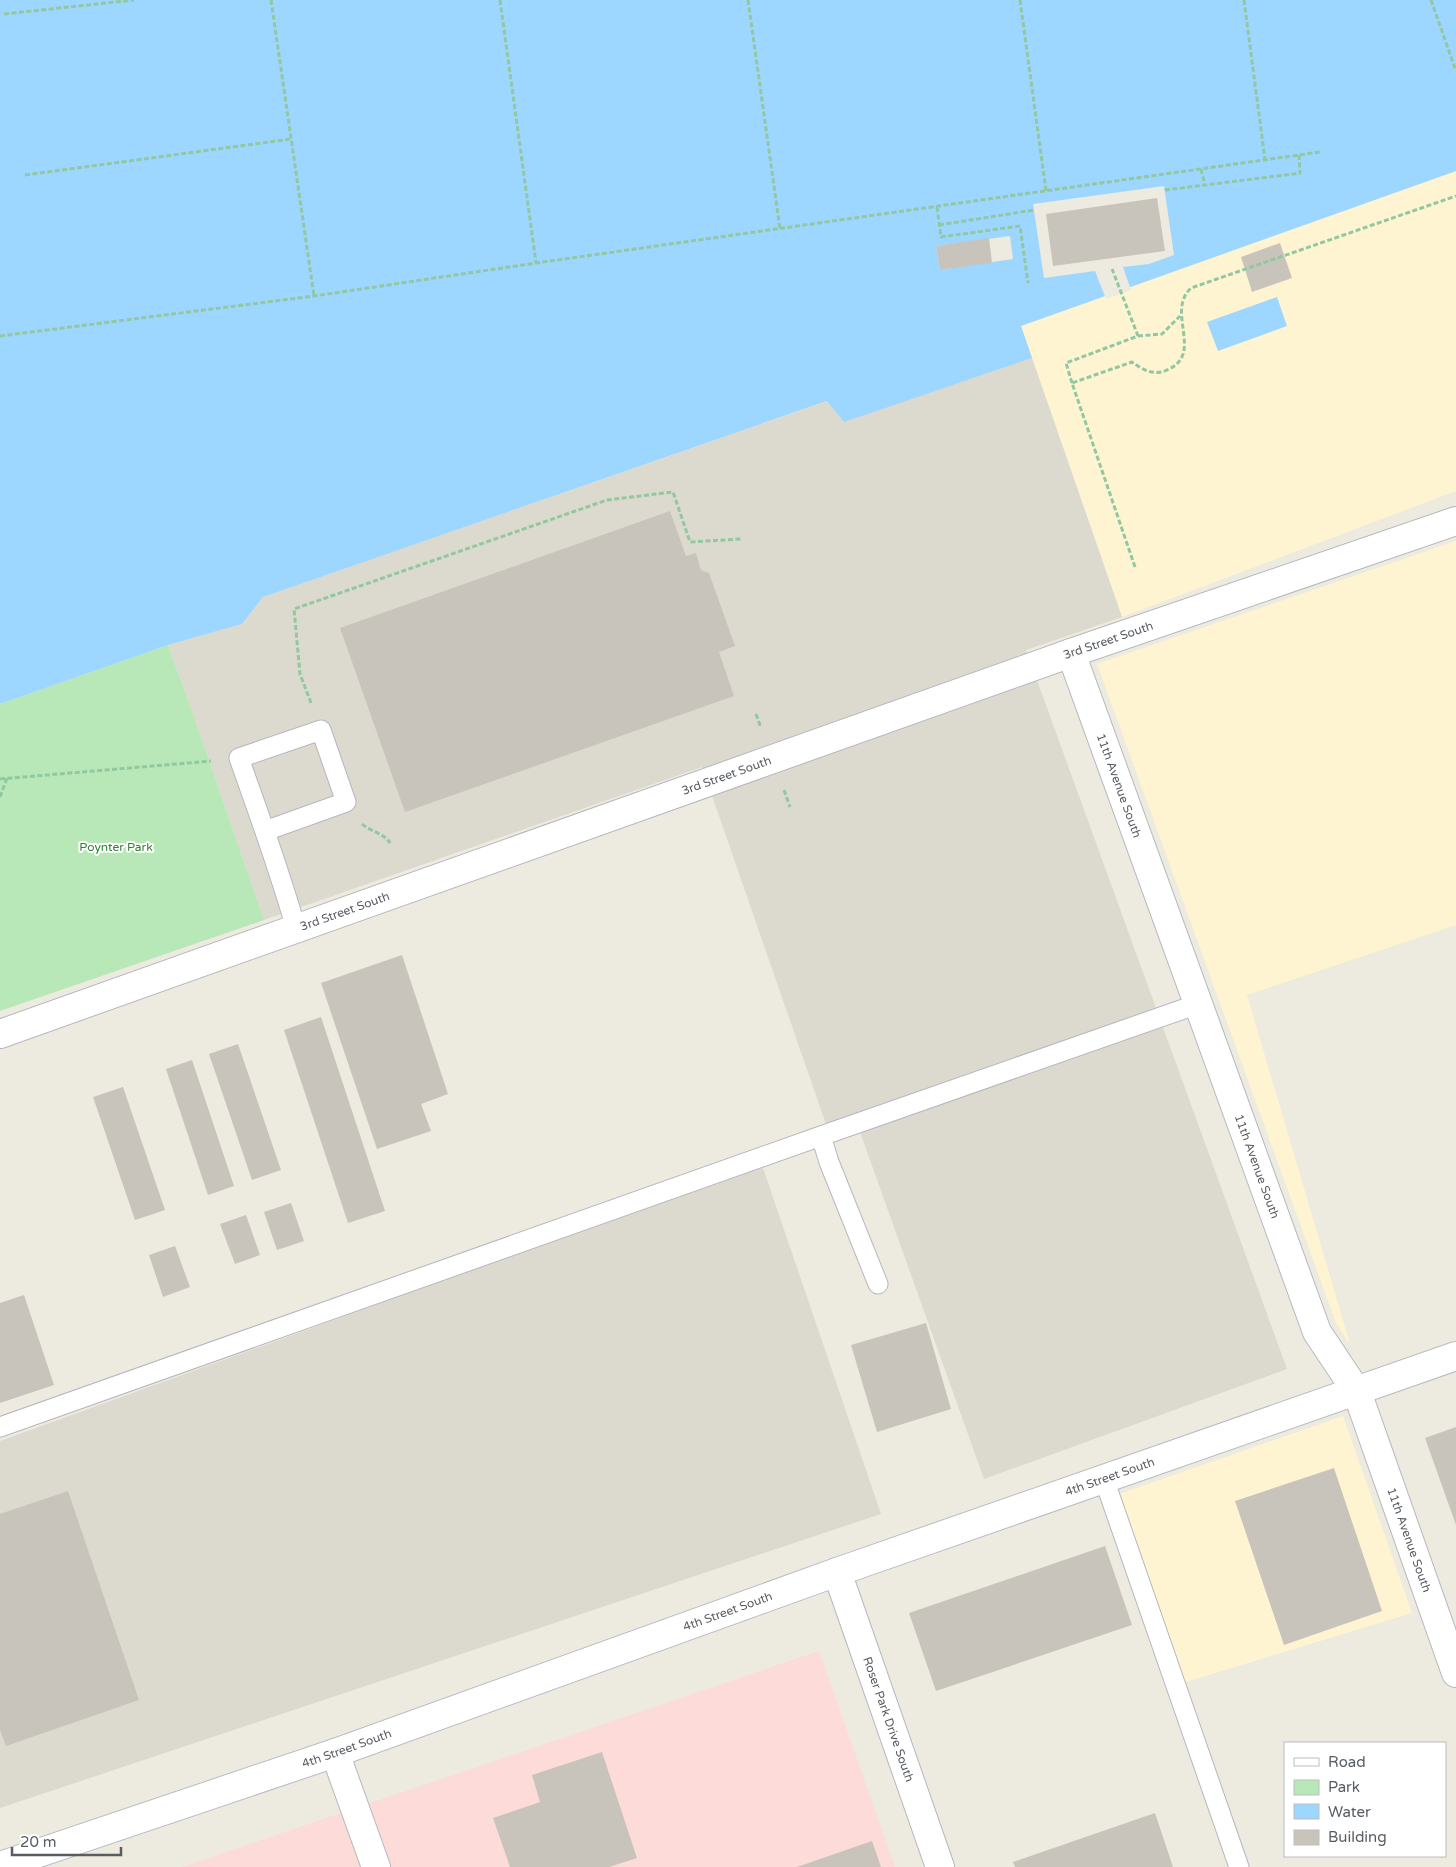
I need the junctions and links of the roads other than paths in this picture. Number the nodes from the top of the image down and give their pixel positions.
1 (1456, 521) edge
2 (1071, 653) junction
3 (265, 830) junction
4 (296, 929) junction
5 (1198, 1004) junction
6 (0, 1034) edge
7 (821, 1136) junction
8 (878, 1284) dead end
9 (1456, 1356) edge
10 (1357, 1392) junction
11 (0, 1427) edge
12 (1104, 1479) junction
13 (837, 1572) junction
14 (1456, 1673) edge
15 (335, 1753) junction
16 (0, 1866) edge
17 (376, 1867) edge
18 (940, 1867) edge
19 (1239, 1867) edge

1 - 2 street, 3rd Street South
2 - 4 street, 3rd Street South
2 - 5 street, 11th Avenue South
3 - 3 lane
3 - 4 lane
4 - 6 street, 3rd Street South
5 - 7 lane
5 - 10 street, 11th Avenue South
7 - 8 lane
7 - 11 lane
9 - 10 street, 4th Street South
10 - 12 street, 4th Street South
10 - 14 street, 11th Avenue South
12 - 13 street, 4th Street South
12 - 19 lane
13 - 15 street, 4th Street South
13 - 18 street, Roser Park Drive South
15 - 16 street, 4th Street South
15 - 17 street

